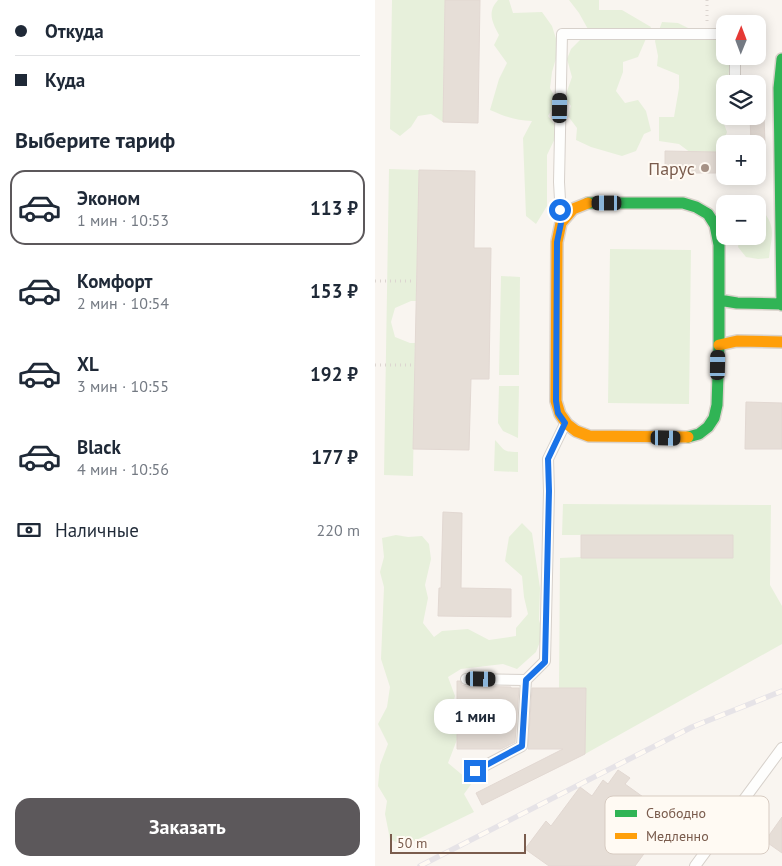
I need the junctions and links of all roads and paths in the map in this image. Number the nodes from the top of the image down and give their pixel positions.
1 (707, 0) edge
2 (707, 34) junction
3 (716, 34) edge
4 (782, 59) edge
5 (561, 223) junction
6 (375, 281) edge
7 (412, 281) dead end
8 (719, 300) junction
9 (782, 304) edge
10 (782, 342) edge
11 (719, 345) junction
12 (375, 365) edge
13 (411, 365) dead end
14 (565, 423) junction
15 (465, 679) dead end
16 (526, 680) junction
17 (782, 748) edge
18 (475, 771) dead end
19 (747, 796) edge
20 (704, 854) edge
21 (695, 866) edge

1 - 2 path
2 - 3 lane
2 - 5 lane
4 - 9 street
5 - 8 street
5 - 14 street
6 - 7 path
8 - 9 street
8 - 11 street
10 - 11 street
11 - 14 street
12 - 13 path
14 - 16 lane
15 - 16 lane
16 - 18 lane
17 - 19 lane
20 - 21 lane

